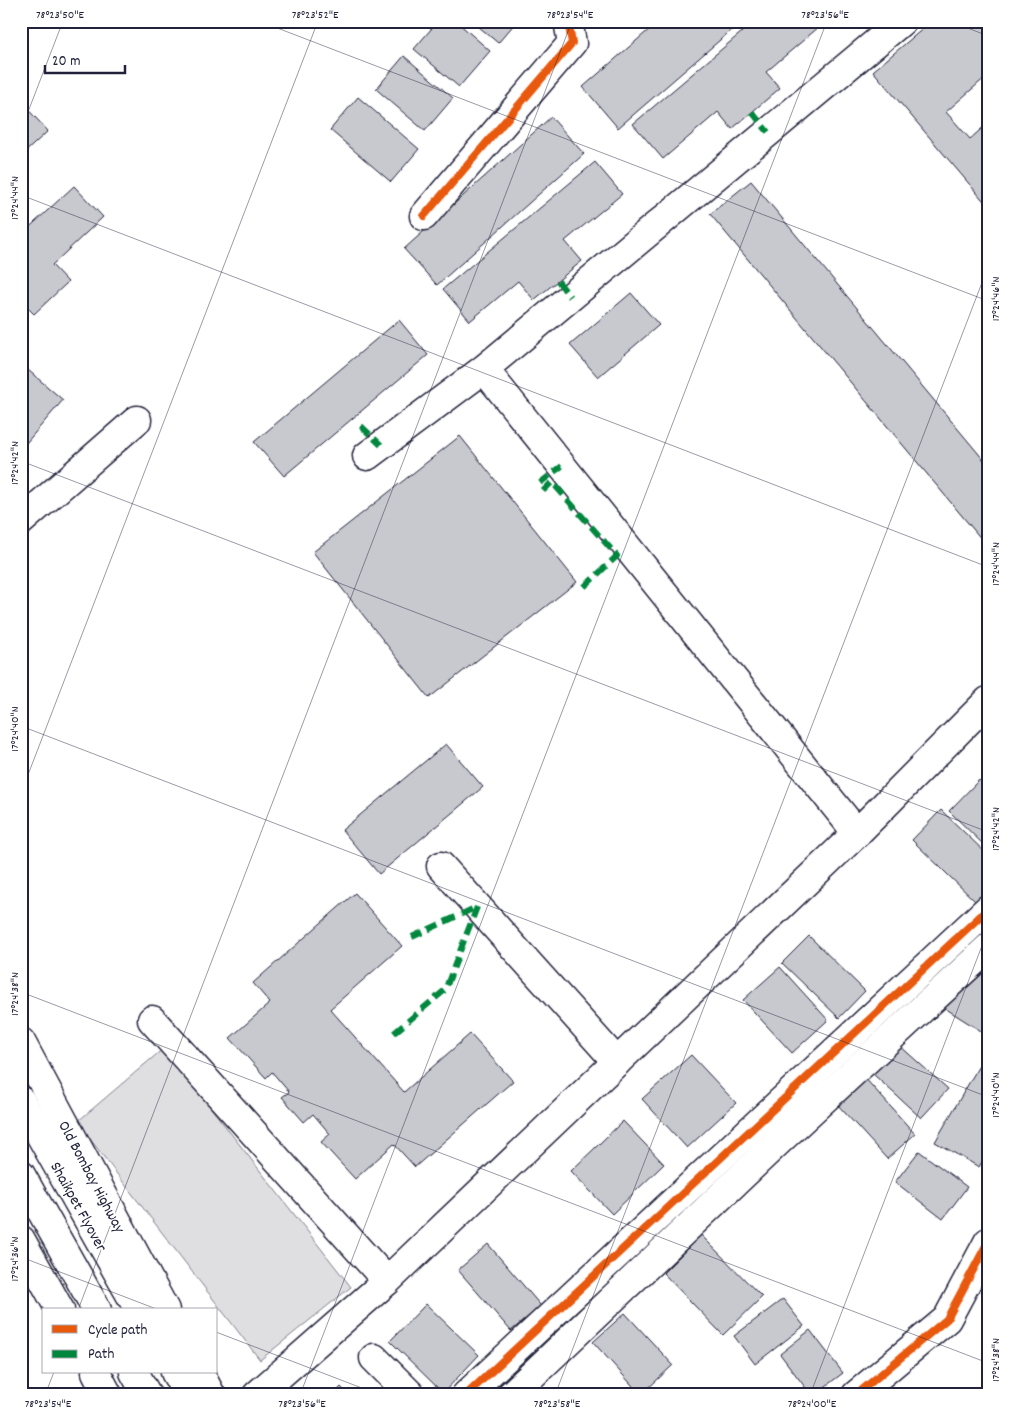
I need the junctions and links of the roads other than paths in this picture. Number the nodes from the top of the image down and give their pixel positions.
1 (568, 21) edge
2 (902, 21) edge
3 (424, 216) dead end
4 (484, 369) junction
5 (136, 420) dead end
6 (366, 456) dead end
7 (21, 521) edge
8 (988, 700) edge
9 (857, 833) junction
10 (441, 866) dead end
11 (988, 909) edge
12 (988, 948) edge
13 (152, 1020) dead end
14 (21, 1042) edge
15 (617, 1062) junction
16 (21, 1101) edge
17 (21, 1175) edge
18 (21, 1240) edge
19 (988, 1242) edge
20 (387, 1281) junction
21 (59, 1308) edge
22 (96, 1308) edge
23 (138, 1308) edge
24 (164, 1308) edge
25 (374, 1358) dead end
26 (97, 1374) edge
27 (135, 1374) edge
28 (176, 1374) edge
29 (200, 1374) edge
30 (108, 1395) edge
31 (147, 1395) edge
32 (188, 1395) edge
33 (211, 1395) edge
34 (257, 1395) edge
35 (411, 1395) edge
36 (466, 1395) edge
37 (510, 1395) edge
38 (856, 1395) edge

1 - 3 street
2 - 4 street
4 - 6 street
4 - 9 street
5 - 7 street
8 - 9 street
9 - 15 street
10 - 15 street
11 - 36 street
12 - 37 street
13 - 20 street
14 - 24 street, Old Bombay Highway
15 - 20 street
16 - 23 street, Shaikpet Flyover
17 - 22 street
18 - 21 street
19 - 38 street
20 - 34 street
25 - 35 street
26 - 30 street
27 - 31 street
28 - 32 street
29 - 33 street

